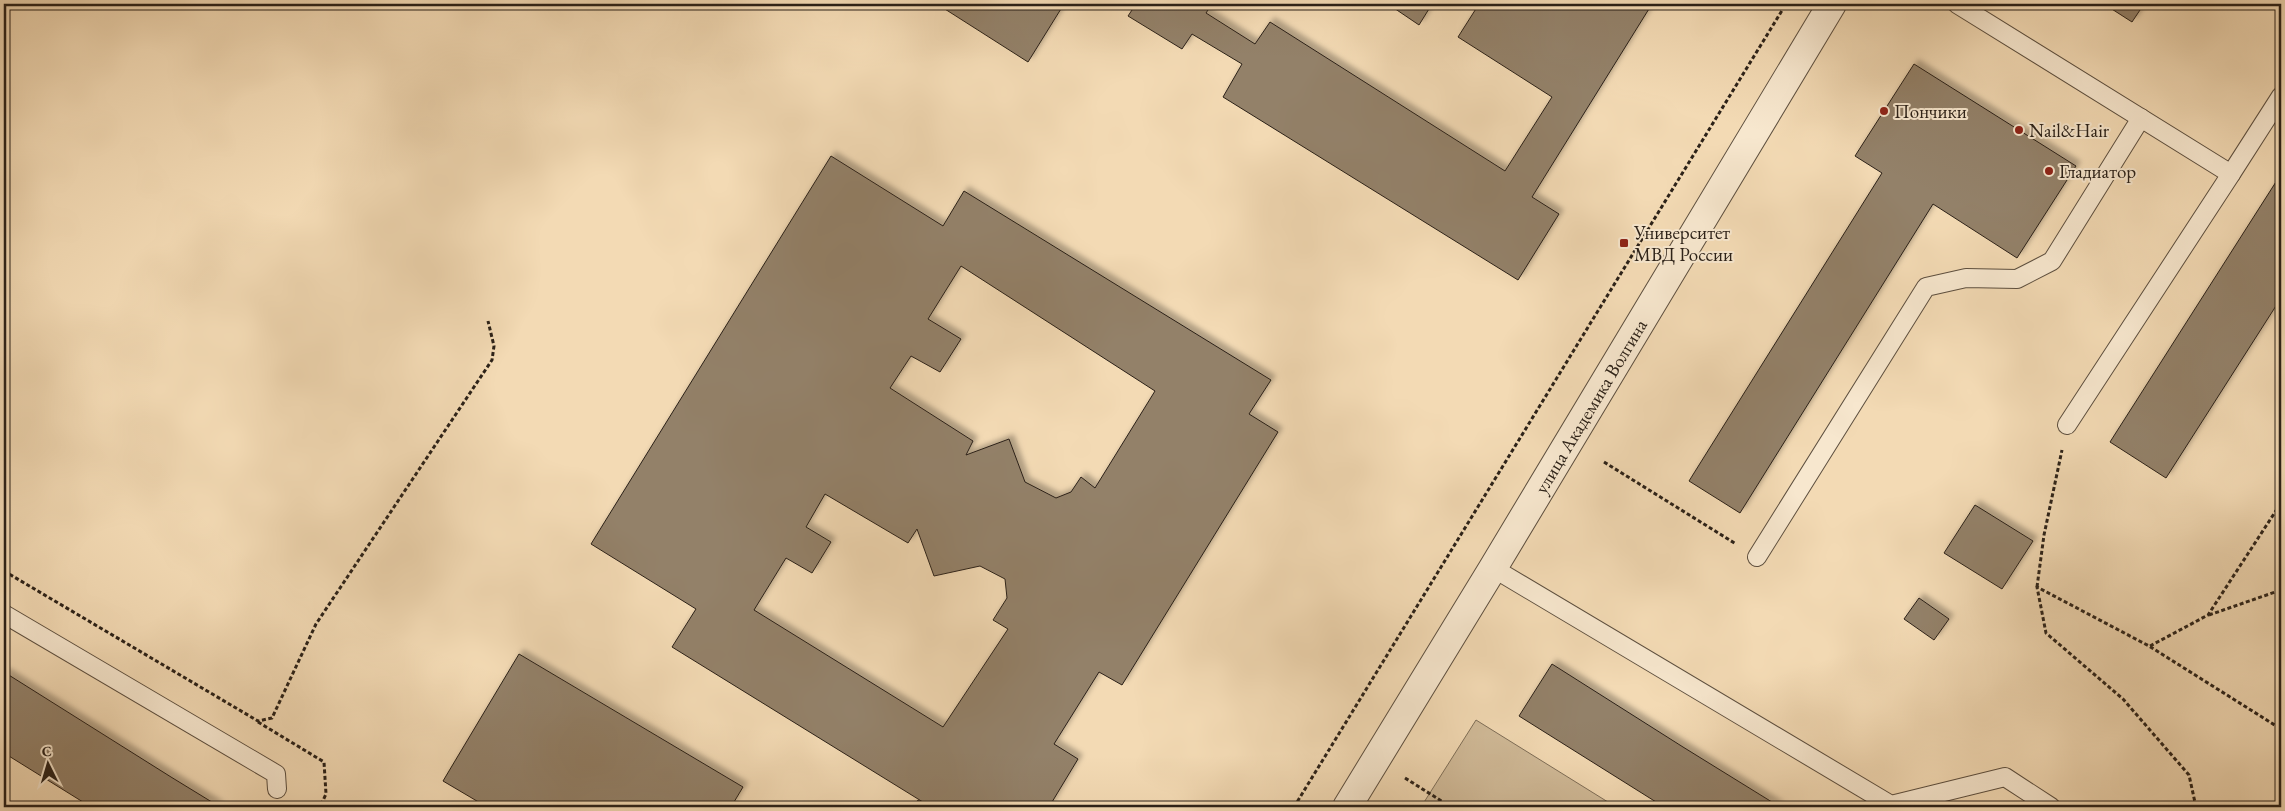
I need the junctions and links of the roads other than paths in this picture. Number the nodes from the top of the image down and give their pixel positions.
1 (1832, 4) edge
2 (1957, 4) edge
3 (2281, 96) edge
4 (2141, 118) junction
5 (2230, 174) junction
6 (2067, 425) road end
7 (1757, 557) road end
8 (1494, 568) junction
9 (4, 614) edge
10 (277, 789) dead end
11 (1347, 807) edge
12 (2051, 807) edge

1 - 8 street, улица Академика Волгина
2 - 4 lane
3 - 5 lane
4 - 5 lane
4 - 7 lane
5 - 6 lane
8 - 11 street, улица Академика Волгина
8 - 12 lane
9 - 10 lane

